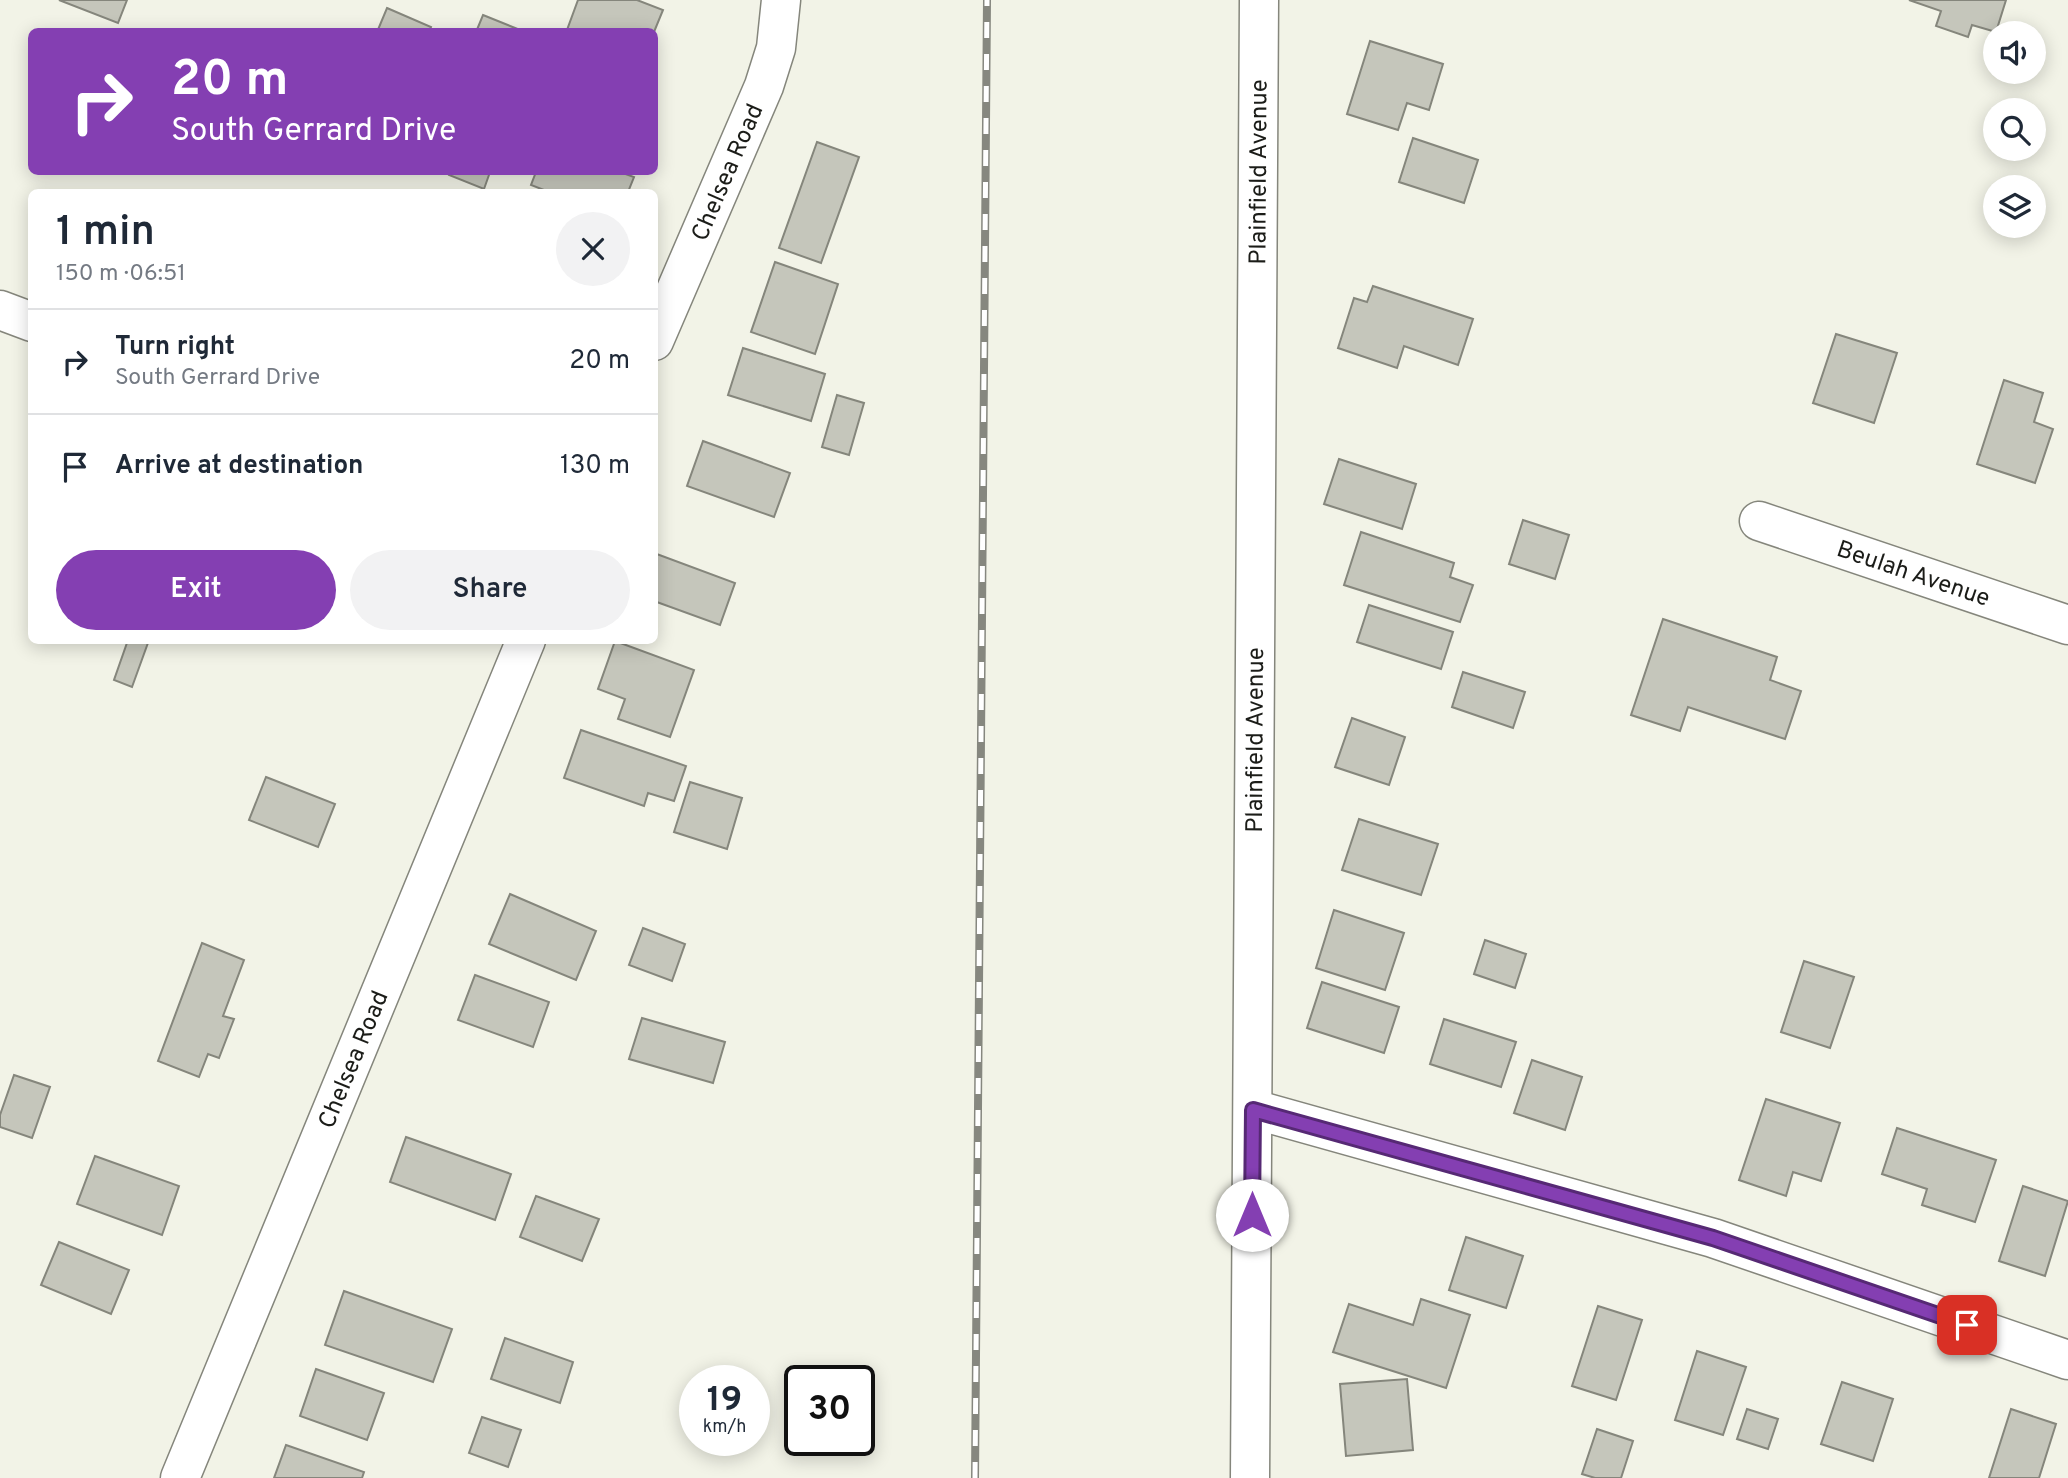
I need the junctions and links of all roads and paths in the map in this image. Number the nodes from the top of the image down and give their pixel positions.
1 (781, 0) edge
2 (1259, 0) edge
3 (0, 310) edge
4 (28, 321) edge
5 (658, 332) edge
6 (1759, 521) dead end
7 (2068, 625) edge
8 (524, 644) edge
9 (1253, 1110) junction
10 (2068, 1360) edge
11 (180, 1478) edge
12 (1250, 1478) edge

1 - 5 street, Chelsea Road
2 - 9 street, Plainfield Avenue
3 - 4 street
6 - 7 street, Beulah Avenue
8 - 11 street, Chelsea Road
9 - 10 street
9 - 12 street, Plainfield Avenue

